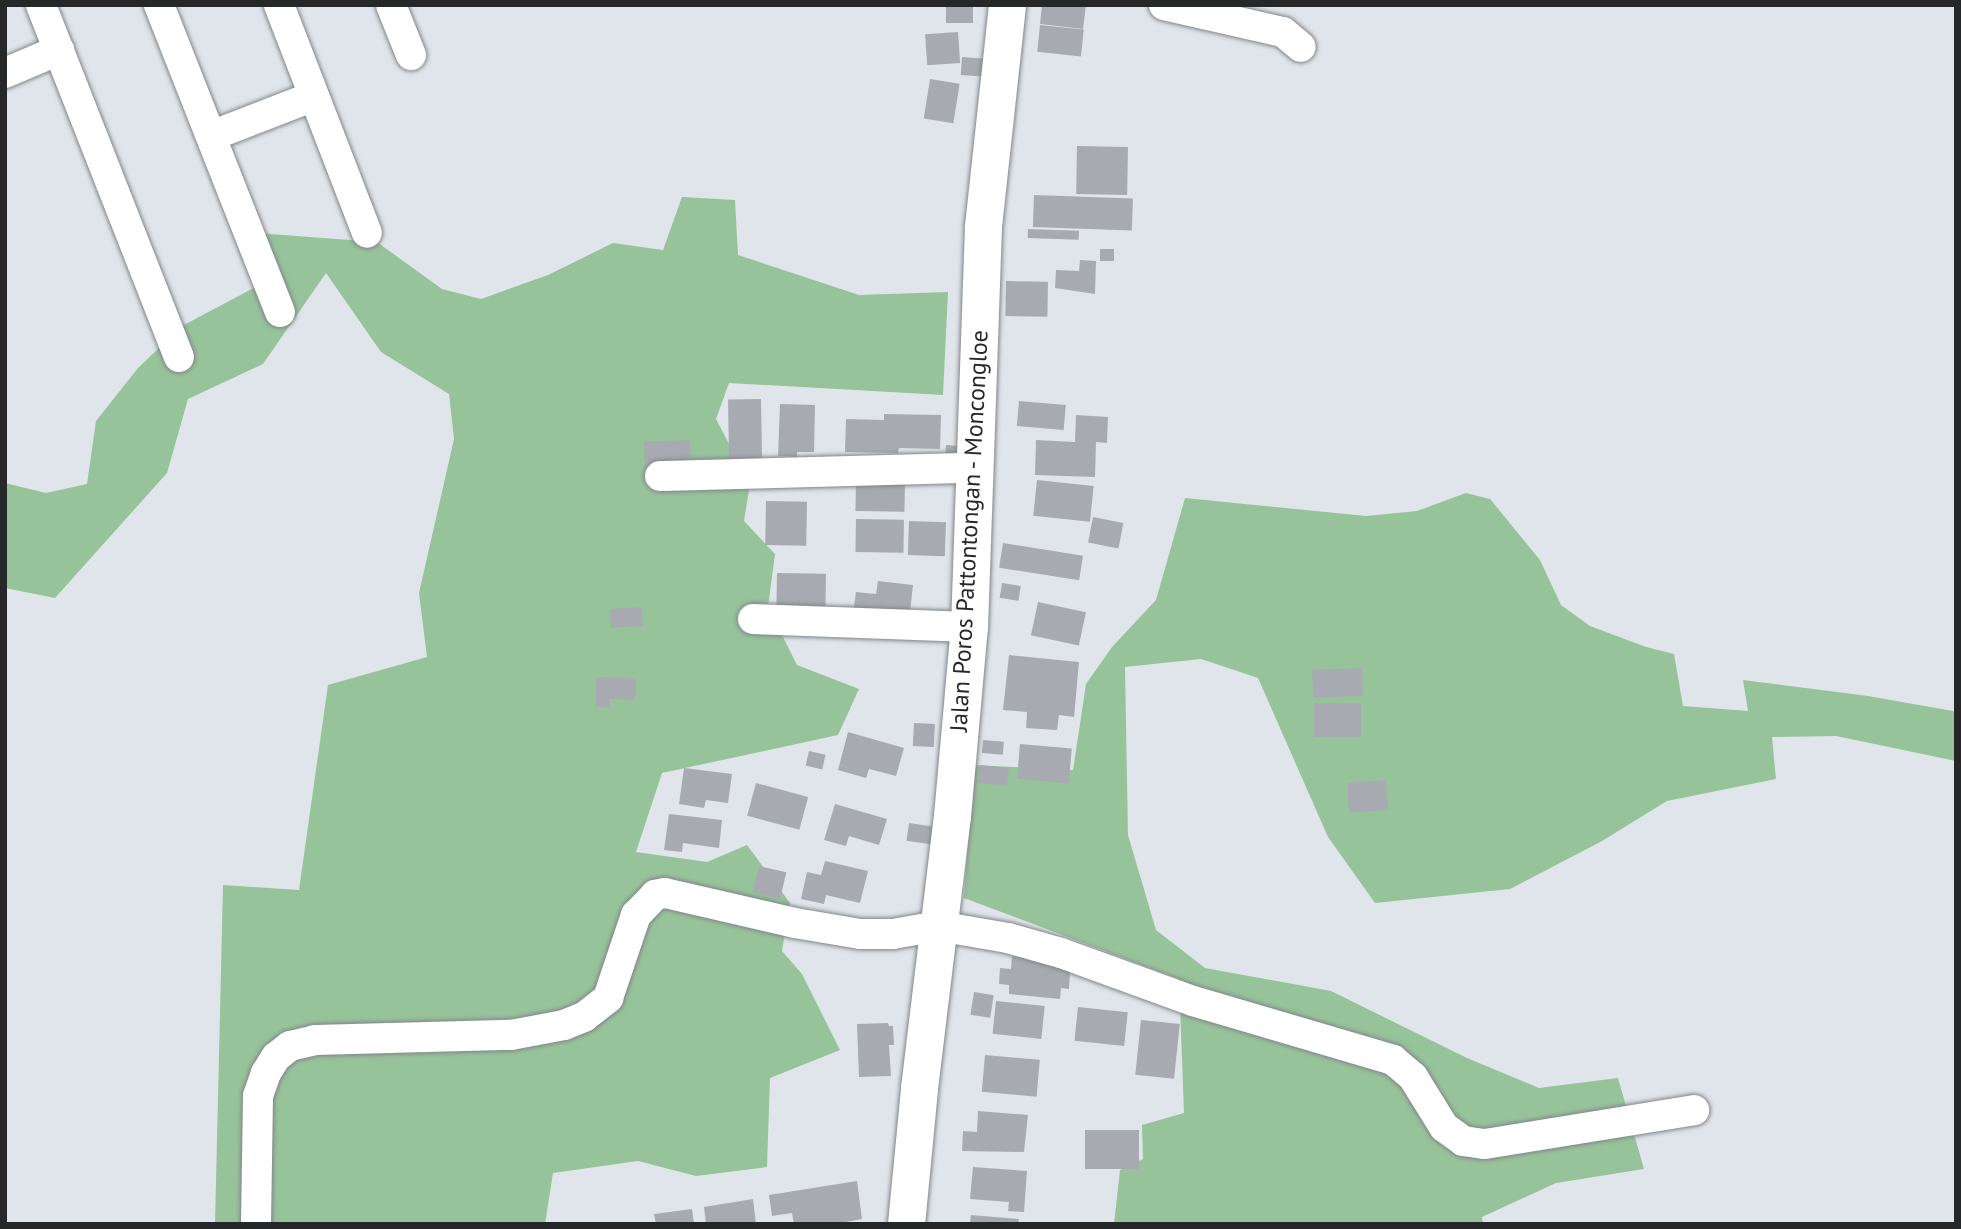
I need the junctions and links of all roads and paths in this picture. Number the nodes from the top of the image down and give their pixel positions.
1 (41, 5) edge
2 (159, 5) edge
3 (279, 5) edge
4 (391, 5) edge
5 (1007, 5) edge
6 (1164, 5) edge
7 (1301, 47) dead end
8 (59, 50) junction
9 (411, 55) dead end
10 (5, 73) edge
11 (314, 96) junction
12 (211, 136) junction
13 (367, 233) dead end
14 (280, 312) dead end
15 (179, 356) dead end
16 (975, 468) junction
17 (660, 476) dead end
18 (753, 619) dead end
19 (969, 627) junction
20 (938, 926) junction
21 (1693, 1110) dead end
22 (256, 1224) edge
23 (906, 1224) edge

1 - 8 street
2 - 12 street
3 - 11 street
4 - 9 street
5 - 16 street, Jalan Poros Pattontongan - Moncongloe
6 - 7 street
8 - 10 street
8 - 15 street
11 - 12 street
11 - 13 street
12 - 14 street
16 - 17 street
16 - 19 street, Jalan Poros Pattontongan - Moncongloe
18 - 19 street
19 - 20 street, Jalan Poros Pattontongan - Moncongloe
20 - 21 street
20 - 22 street
20 - 23 street, Jalan Poros Pattontongan - Moncongloe

